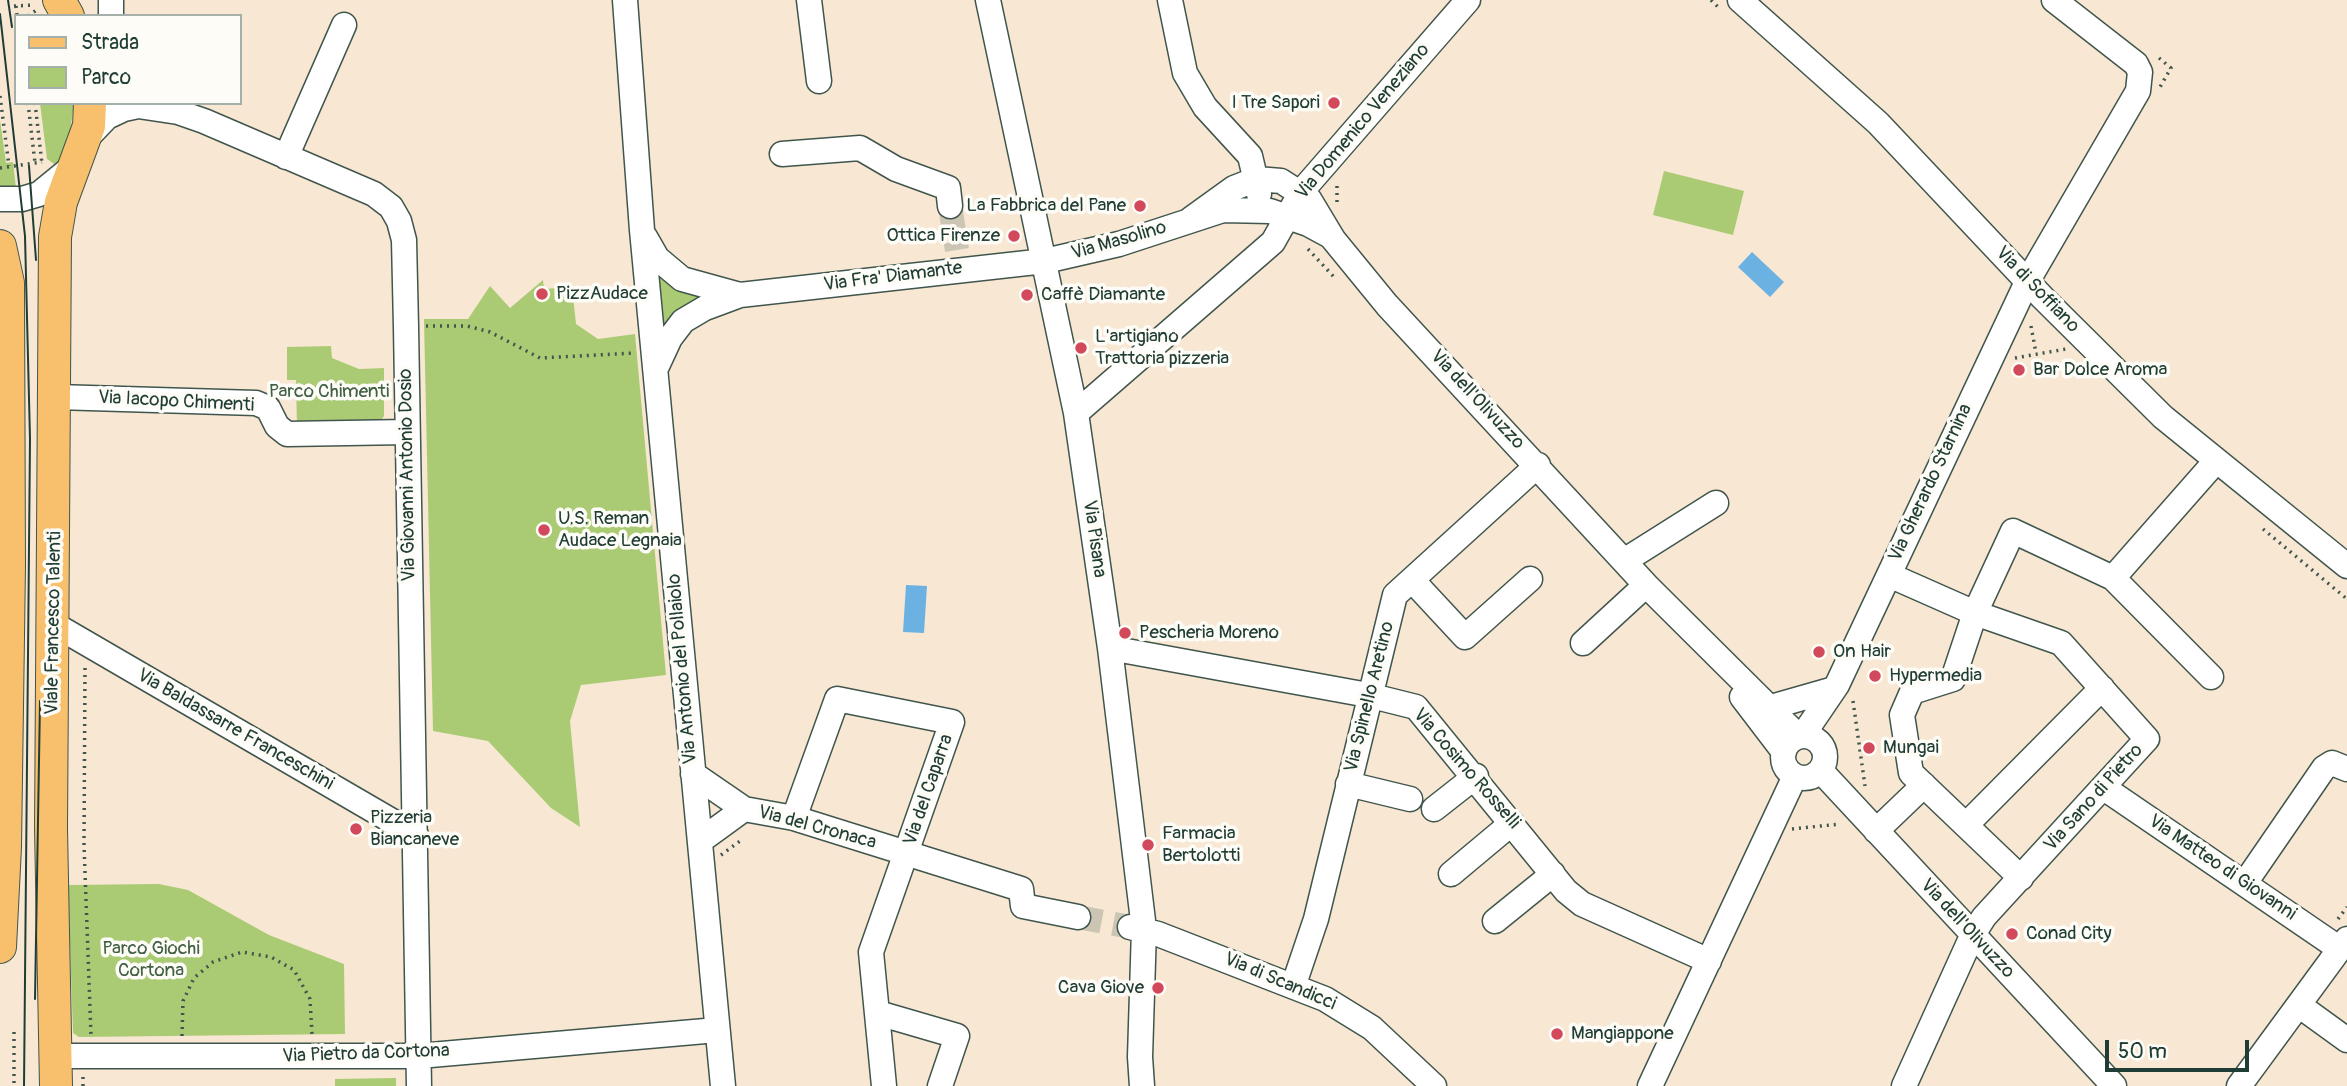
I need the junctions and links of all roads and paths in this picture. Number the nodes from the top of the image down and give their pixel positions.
1 (625, 0) edge
2 (808, 0) edge
3 (988, 0) edge
4 (1170, 0) edge
5 (1468, 0) edge
6 (1711, 0) edge
7 (2054, 0) edge
8 (1733, 7) edge
9 (57, 10) edge
10 (17, 14) edge
11 (344, 25) dead end
12 (819, 81) dead end
13 (0, 96) edge
14 (28, 105) edge
15 (35, 105) edge
16 (87, 127) edge
17 (782, 154) dead end
18 (286, 157) junction
19 (35, 163) junction
20 (9, 166) junction
21 (0, 168) edge
22 (1337, 178) dead end
23 (1257, 179) junction
24 (1301, 192) junction
25 (0, 199) edge
26 (950, 206) tunnel mouth
27 (1261, 209) junction
28 (1290, 216) junction
29 (1191, 219) junction
30 (1334, 225) junction
31 (642, 230) junction
32 (1297, 245) dead end
33 (0, 246) edge
34 (1045, 261) junction
35 (2027, 282) junction
36 (1343, 286) dead end
37 (740, 295) junction
38 (2030, 321) dead end
39 (406, 327) junction
40 (2067, 349) dead end
41 (2036, 354) junction
42 (2009, 359) dead end
43 (655, 361) junction
44 (56, 397) junction
45 (1076, 413) junction
46 (407, 432) junction
47 (2216, 461) junction
48 (1538, 465) junction
49 (1716, 503) dead end
50 (2255, 521) dead end
51 (1624, 561) junction
52 (4, 566) edge
53 (2347, 566) edge
54 (1889, 575) junction
55 (2113, 578) junction
56 (1530, 579) dead end
57 (1412, 580) junction
58 (1646, 585) junction
59 (2347, 599) edge
60 (1975, 613) junction
61 (55, 625) junction
62 (1583, 643) dead end
63 (1110, 648) junction
64 (1709, 650) junction
65 (85, 660) dead end
66 (2211, 677) dead end
67 (4, 681) edge
68 (1836, 687) junction
69 (2102, 688) junction
70 (1368, 695) junction
71 (1771, 707) junction
72 (1795, 741) junction
73 (1823, 761) junction
74 (2347, 769) edge
75 (693, 774) junction
76 (1476, 776) junction
77 (1795, 776) junction
78 (1348, 784) junction
79 (1924, 785) junction
80 (2104, 789) junction
81 (1410, 799) dead end
82 (744, 809) junction
83 (1434, 809) dead end
84 (794, 818) junction
85 (1513, 823) junction
86 (1967, 824) junction
87 (1791, 829) dead end
88 (1849, 831) dead end
89 (1876, 831) junction
90 (416, 835) junction
91 (700, 841) junction
92 (907, 853) junction
93 (1451, 874) dead end
94 (1553, 874) junction
95 (2021, 878) junction
96 (2245, 883) junction
97 (1078, 917) tunnel mouth
98 (1495, 921) dead end
99 (1137, 928) junction
100 (1972, 936) junction
101 (2343, 944) edge
102 (0, 947) edge
103 (1709, 961) junction
104 (1294, 984) junction
105 (2300, 1006) junction
106 (878, 1013) junction
107 (717, 1030) junction
108 (14, 1032) dead end
109 (299, 1037) dead end
110 (91, 1038) dead end
111 (169, 1038) dead end
112 (182, 1038) junction
113 (195, 1038) dead end
114 (2347, 1040) edge
115 (419, 1056) junction
116 (56, 1071) edge
117 (14, 1086) edge
118 (419, 1086) edge
119 (723, 1086) edge
120 (884, 1086) edge
121 (940, 1086) edge
122 (1142, 1086) edge
123 (1434, 1086) edge
124 (1650, 1086) edge
125 (1904, 1086) edge
126 (2114, 1086) edge
127 (2239, 1086) edge

1 - 31 street, Via Antonio del Pollaiolo
2 - 12 street
3 - 34 street, Via Pisana
4 - 23 street
5 - 24 street, Via Domenico Veneziano
6 - 8 path
7 - 35 street, Via Gherardo Starnina
8 - 35 street, Via di Soffiano
9 - 10 path
11 - 18 street
13 - 20 path
14 - 19 path
15 - 19 path
16 - 18 street, Via Giovanni Antonio Dosio
16 - 25 street, Via Giovanni Antonio Dosio
16 - 44 main road, Viale Francesco Talenti
17 - 26 street
18 - 39 street, Via Giovanni Antonio Dosio
19 - 20 path
20 - 21 path
22 - 30 path
23 - 24 street
23 - 27 street
23 - 29 street, Via Masolino
24 - 28 street, Via Domenico Veneziano
24 - 30 street, Via dell'Olivuzzo
27 - 28 street, Via dell'Olivuzzo
27 - 29 street, Via Masolino
28 - 30 street, Via dell'Olivuzzo
28 - 45 street, Via Domenico Veneziano
29 - 34 street, Via Masolino
30 - 48 street, Via dell'Olivuzzo
31 - 37 street, Via Fra' Diamante
31 - 43 street, Via Antonio del Pollaiolo
32 - 36 path
33 - 52 main road
34 - 37 street, Via Fra' Diamante
34 - 45 street, Via Pisana
35 - 47 street, Via di Soffiano
35 - 54 street, Via Gherardo Starnina
37 - 43 street, Via Fra' Diamante
38 - 41 path
39 - 43 path
39 - 46 street, Via Giovanni Antonio Dosio
40 - 41 path
41 - 42 path
43 - 75 street, Via Antonio del Pollaiolo
44 - 46 street, Via Iacopo Chimenti
44 - 61 main road, Viale Francesco Talenti
45 - 63 street, Via Pisana
46 - 90 street, Via Giovanni Antonio Dosio
47 - 53 street, Via di Soffiano
47 - 55 street
48 - 51 street, Via dell'Olivuzzo
48 - 57 street, Via Spinello Aretino
49 - 51 street
50 - 59 path
51 - 58 street, Via dell'Olivuzzo
52 - 67 main road
54 - 60 street, Via Sano di Pietro
54 - 68 street, Via Gherardo Starnina
55 - 60 street
55 - 66 street
56 - 57 street
57 - 70 street, Via Spinello Aretino
58 - 62 street
58 - 64 street, Via dell'Olivuzzo
60 - 69 street, Via Sano di Pietro
60 - 79 street
61 - 90 street, Via Baldassarre Franceschini
61 - 116 main road, Viale Francesco Talenti
63 - 70 street, Via Cosimo Rosselli
63 - 99 street, Via Pisana
64 - 71 street, Via dell'Olivuzzo
64 - 72 street, Via dell'Olivuzzo
65 - 110 path
67 - 102 main road
68 - 71 street
68 - 72 street, Via Gherardo Starnina
68 - 73 street, Via Gherardo Starnina
69 - 80 street, Via Sano di Pietro
69 - 86 street
70 - 76 street, Via Cosimo Rosselli
70 - 78 street, Via Spinello Aretino
71 - 72 street, Via dell'Olivuzzo
72 - 73 street, Via dell'Olivuzzo
72 - 77 street, Via dell'Olivuzzo
73 - 77 street
73 - 89 street, Via dell'Olivuzzo
74 - 96 street
75 - 82 street, Via del Cronaca
75 - 91 street, Via Antonio del Pollaiolo
76 - 83 street
76 - 85 street, Via Cosimo Rosselli
77 - 103 street
78 - 81 street
78 - 104 street, Via Spinello Aretino
79 - 86 street
79 - 89 street
80 - 95 street, Via Sano di Pietro
80 - 96 street, Via Matteo di Giovanni
82 - 84 street, Via del Cronaca
82 - 91 street, Via del Cronaca
84 - 92 street, Via del Cronaca
84 - 92 street, Via del Caparra
85 - 93 street
85 - 94 street, Via Cosimo Rosselli
86 - 95 street
87 - 88 path
89 - 100 street, Via dell'Olivuzzo
90 - 115 street, Via Giovanni Antonio Dosio
91 - 107 street, Via Antonio del Pollaiolo
92 - 97 street, Via del Cronaca
92 - 106 street, Via del Caparra
94 - 98 street
94 - 103 street, Via Cosimo Rosselli
95 - 100 street, Via Sano di Pietro
96 - 101 street, Via Matteo di Giovanni
99 - 104 street, Via di Scandicci
99 - 122 street, Via Pisana
100 - 125 street, Via Sano di Pietro
100 - 126 street, Via dell'Olivuzzo
101 - 105 street
103 - 124 street
104 - 123 street, Via di Scandicci
105 - 114 street
105 - 127 street
106 - 120 street, Via del Caparra
106 - 121 street
107 - 115 street, Via Pietro da Cortona
107 - 119 street, Via Antonio del Pollaiolo
108 - 117 path
109 - 112 path
111 - 112 path
112 - 113 path
115 - 116 street, Via Pietro da Cortona
115 - 118 street, Via Giovanni Antonio Dosio

